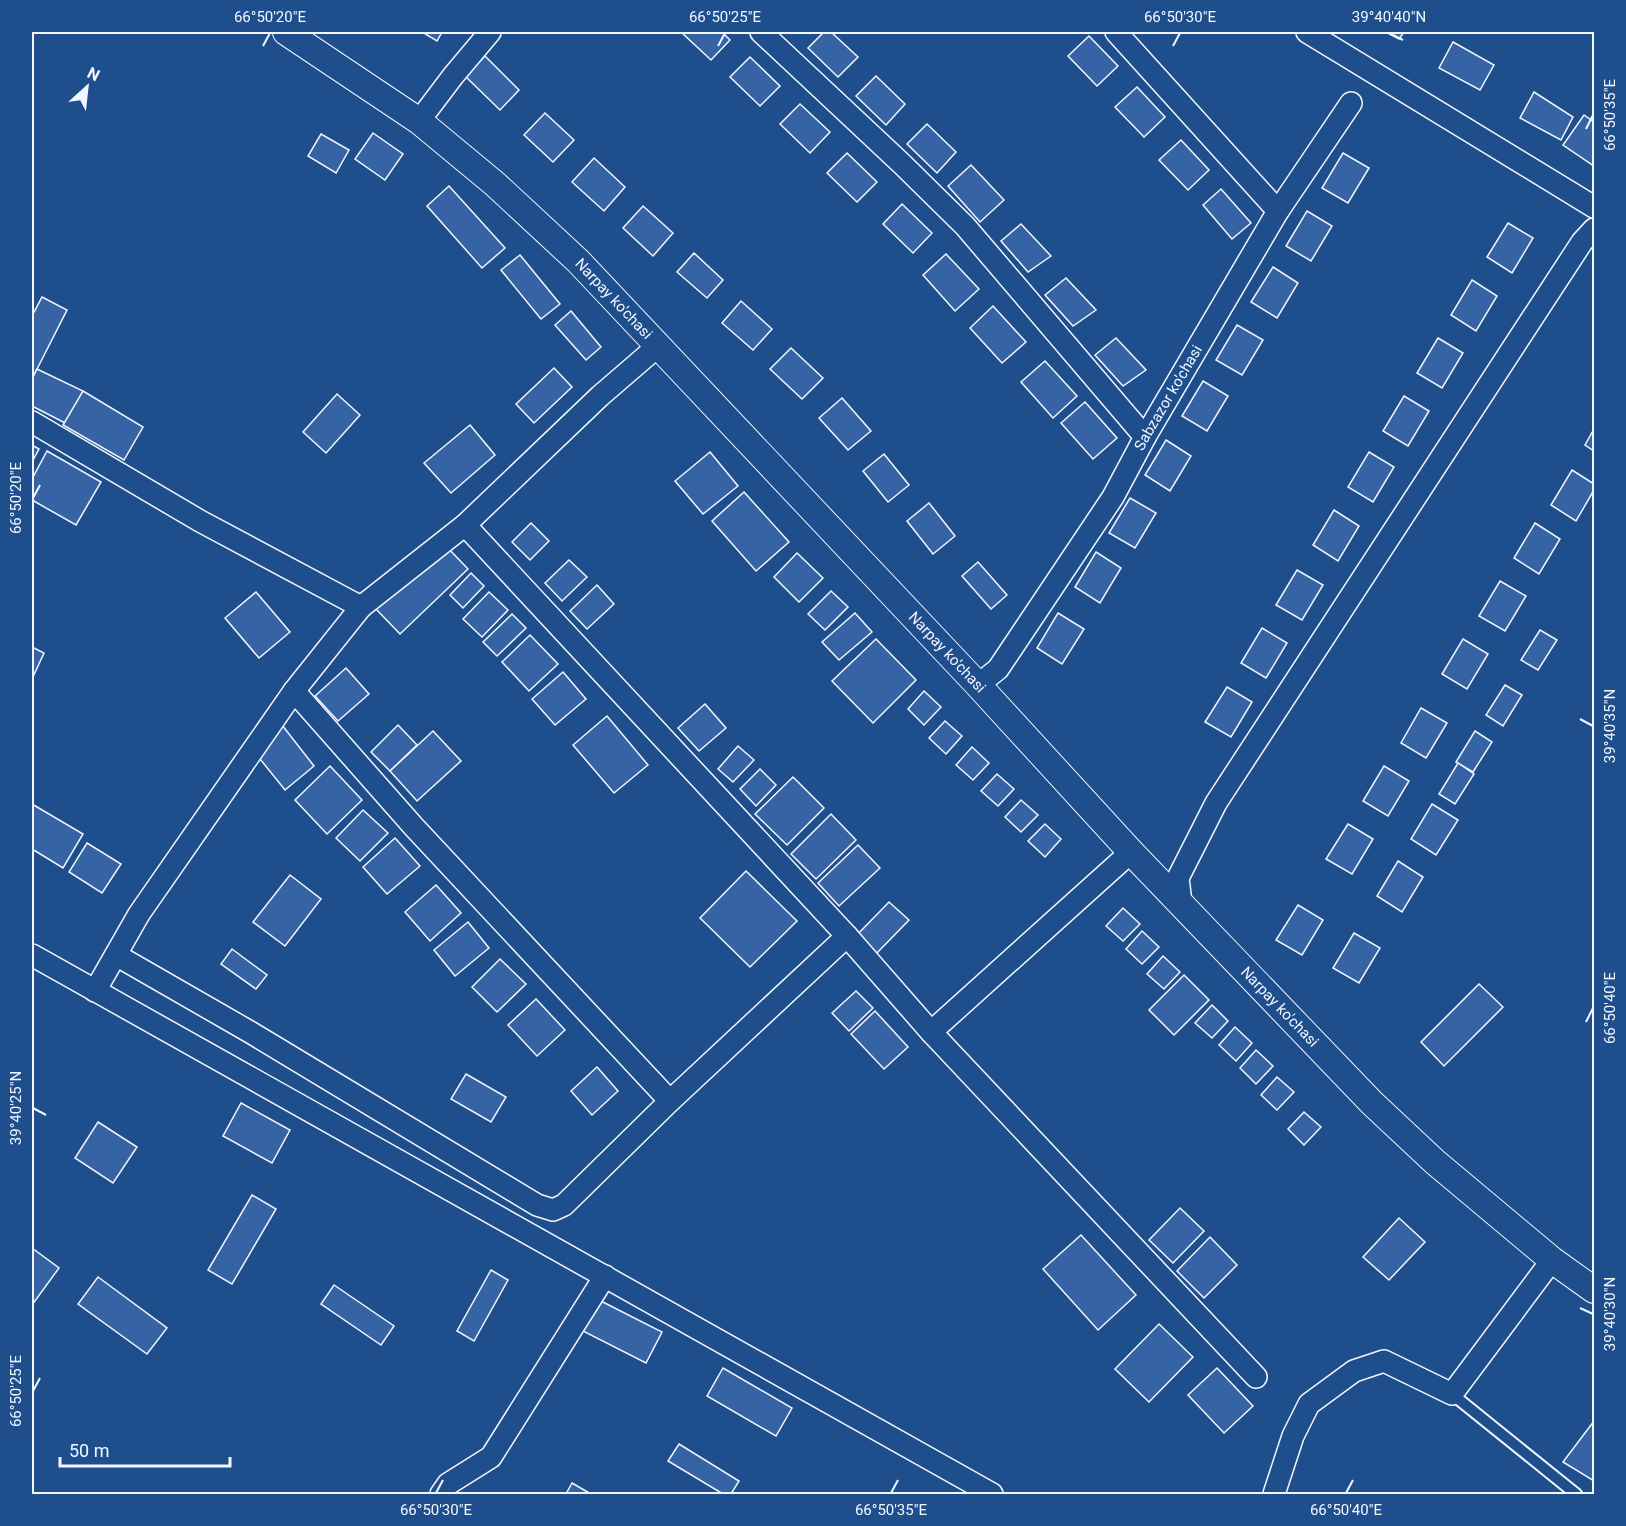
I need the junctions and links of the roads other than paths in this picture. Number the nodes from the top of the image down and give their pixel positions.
1 (286, 32) edge
2 (490, 32) edge
3 (761, 32) edge
4 (1116, 32) edge
5 (1307, 32) edge
6 (1351, 103) dead end
7 (419, 121) junction
8 (1594, 207) edge
9 (1278, 211) junction
10 (1594, 229) edge
11 (658, 346) junction
12 (32, 422) edge
13 (1145, 437) junction
14 (465, 525) junction
15 (361, 607) junction
16 (978, 684) junction
17 (294, 691) junction
18 (1131, 852) junction
19 (1181, 903) junction
20 (847, 936) junction
21 (32, 955) edge
22 (116, 955) junction
23 (95, 992) junction
24 (931, 1032) junction
25 (670, 1101) junction
26 (1552, 1260) junction
27 (605, 1275) junction
28 (1594, 1290) edge
29 (1256, 1377) dead end
30 (1452, 1394) junction
31 (441, 1494) edge
32 (992, 1494) edge
33 (1274, 1494) edge
34 (1576, 1494) edge

1 - 7 street, Narpay ko'chasi
2 - 7 street
3 - 13 street
4 - 9 street
5 - 8 street
6 - 9 street, Sabzazor ko'chasi
7 - 11 street, Narpay ko'chasi
9 - 13 street, Sabzazor ko'chasi
10 - 19 street
11 - 14 street
11 - 16 street, Narpay ko'chasi
12 - 15 street
13 - 16 street, Sabzazor ko'chasi
14 - 15 street
14 - 20 street
15 - 17 street
16 - 18 street, Narpay ko'chasi
17 - 22 street
17 - 25 street
18 - 19 street, Narpay ko'chasi
18 - 24 street
19 - 26 street, Narpay ko'chasi
20 - 24 street
20 - 25 street
21 - 23 street
22 - 23 street
22 - 25 street
23 - 27 street
24 - 29 street
26 - 28 street, Narpay ko'chasi
26 - 30 street
27 - 31 street
27 - 32 street
30 - 33 street
30 - 34 lane

